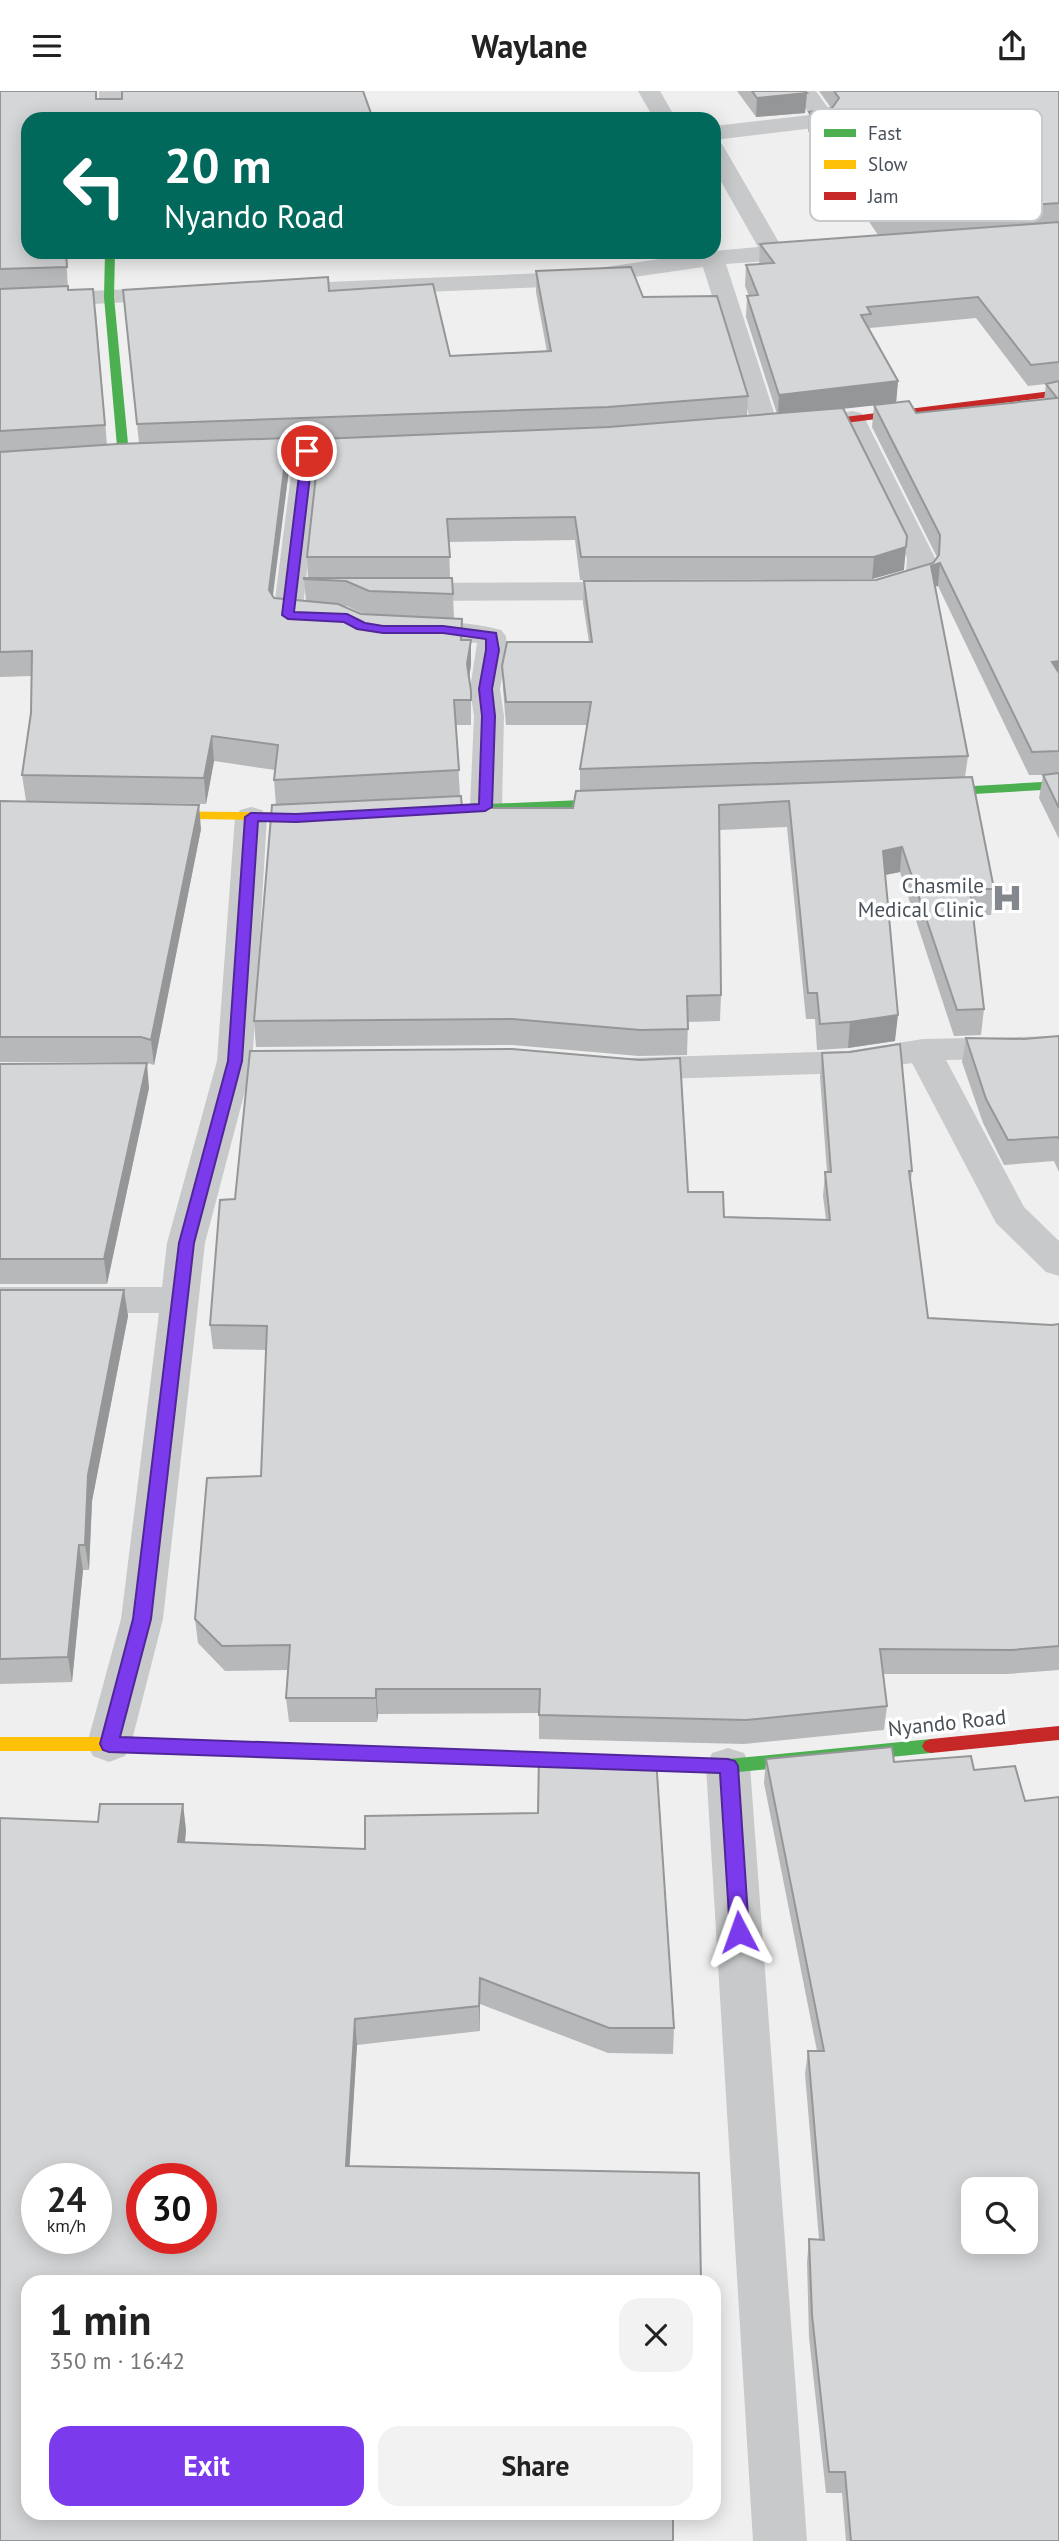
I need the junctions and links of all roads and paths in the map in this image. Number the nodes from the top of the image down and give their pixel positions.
1 (110, 91) edge
2 (649, 91) edge
3 (805, 91) edge
4 (818, 109) edge
5 (111, 112) edge
6 (661, 112) edge
7 (810, 121) edge
8 (721, 132) edge
9 (721, 161) edge
10 (829, 249) edge
11 (774, 254) junction
12 (721, 257) edge
13 (110, 259) edge
14 (705, 259) edge
15 (712, 259) edge
16 (260, 291) edge
17 (205, 293) edge
18 (109, 297) junction
19 (0, 302) edge
20 (1059, 393) edge
21 (852, 419) junction
22 (759, 428) joint
23 (381, 450) edge
24 (307, 451) junction
25 (219, 454) edge
26 (180, 455) edge
27 (666, 591) edge
28 (846, 591) edge
29 (292, 592) junction
30 (334, 592) edge
31 (375, 592) edge
32 (354, 622) edge
33 (383, 629) edge
34 (1059, 785) edge
35 (899, 794) edge
36 (637, 802) edge
37 (485, 807) junction
38 (404, 812) edge
39 (126, 815) edge
40 (336, 816) edge
41 (251, 817) junction
42 (1059, 1047) edge
43 (923, 1050) junction
44 (332, 1060) edge
45 (235, 1061) junction
46 (601, 1067) edge
47 (1059, 1263) edge
48 (0, 1300) edge
49 (180, 1300) junction
50 (1059, 1733) edge
51 (0, 1744) edge
52 (109, 1744) junction
53 (728, 1766) junction
54 (780, 2541) edge

1 - 5 street
2 - 6 street
3 - 4 street
7 - 8 street
9 - 11 street
10 - 11 street
11 - 12 street
13 - 18 street
14 - 16 street
15 - 22 street
17 - 18 street
18 - 19 street
18 - 26 street
20 - 21 street
21 - 22 street
21 - 28 street
23 - 24 street
24 - 25 street
24 - 29 street
27 - 31 street
29 - 30 street
29 - 32 street
33 - 37 street
34 - 35 street
36 - 37 street
37 - 38 street
39 - 41 street
40 - 41 street
41 - 45 street
42 - 43 street
43 - 46 street
43 - 47 street
44 - 45 street
45 - 49 street
48 - 49 street
49 - 52 street
50 - 53 street, Nyando Road
51 - 52 street, Nyando Road
52 - 53 street, Nyando Road
53 - 54 street

